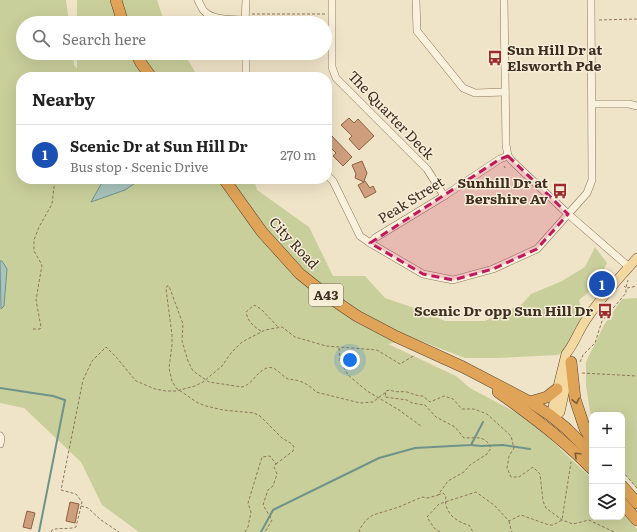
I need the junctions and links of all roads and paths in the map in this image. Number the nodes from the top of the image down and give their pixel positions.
1 (116, 0) edge
2 (198, 0) edge
3 (246, 0) edge
4 (332, 0) edge
5 (416, 0) edge
6 (504, 0) edge
7 (591, 0) edge
8 (252, 14) dead end
9 (326, 14) dead end
10 (121, 16) edge
11 (210, 16) edge
12 (245, 16) edge
13 (637, 19) edge
14 (599, 20) dead end
15 (140, 60) edge
16 (246, 60) edge
17 (147, 72) edge
18 (246, 72) edge
19 (505, 92) junction
20 (593, 104) junction
21 (637, 106) edge
22 (508, 156) junction
23 (504, 166) dead end
24 (506, 168) dead end
25 (332, 180) edge
26 (54, 184) edge
27 (228, 184) edge
28 (444, 196) junction
29 (568, 214) junction
30 (370, 243) junction
31 (637, 258) edge
32 (629, 267) junction
33 (618, 280) junction
34 (637, 286) edge
35 (626, 288) junction
36 (280, 328) junction
37 (33, 329) dead end
38 (261, 332) junction
39 (339, 347) junction
40 (571, 347) junction
41 (425, 350) junction
42 (575, 365) junction
43 (579, 373) dead end
44 (637, 376) edge
45 (206, 380) junction
46 (558, 389) junction
47 (178, 390) junction
48 (386, 391) junction
49 (378, 398) junction
50 (527, 406) junction
51 (554, 418) junction
52 (421, 426) dead end
53 (0, 436) edge
54 (589, 436) edge
55 (561, 441) junction
56 (0, 444) edge
57 (589, 451) edge
58 (575, 453) junction
59 (276, 464) junction
60 (589, 466) edge
61 (625, 474) edge
62 (637, 488) edge
63 (625, 489) edge
64 (438, 495) junction
65 (445, 502) junction
66 (637, 503) edge
67 (81, 506) junction
68 (625, 506) edge
69 (562, 520) junction
70 (637, 520) edge
71 (509, 521) junction
72 (51, 532) edge
73 (119, 532) edge
74 (245, 532) edge
75 (265, 532) edge
76 (360, 532) edge
77 (440, 532) edge
78 (472, 532) edge
79 (512, 532) edge
80 (614, 532) edge

1 - 10 highway
2 - 11 street
3 - 12 street
4 - 28 street, The Quarter Deck
5 - 19 street
6 - 19 street
7 - 20 street
8 - 9 path
13 - 14 path
15 - 17 highway
16 - 18 street
19 - 22 street
20 - 21 street
20 - 29 street
22 - 28 street, Peak Street
22 - 29 street
23 - 24 path
25 - 30 street
26 - 37 path
27 - 41 highway, City Road / A43
28 - 30 street, Peak Street
29 - 30 street
29 - 32 street
31 - 32 main road
32 - 33 main road
33 - 35 path
33 - 40 main road
34 - 35 path
35 - 42 path
36 - 38 path
36 - 38 path
36 - 39 path
38 - 45 path
39 - 41 path
39 - 49 path
40 - 42 main road
40 - 46 main road
41 - 50 highway, City Road / A43
42 - 51 main road
42 -> 54 highway
43 - 44 path
45 - 47 path
45 - 47 path
45 - 49 path
46 - 50 highway
46 - 51 main road
47 - 59 path
47 - 67 path
48 - 49 path
48 - 64 path
48 - 69 path
49 - 52 path
50 - 51 highway, City Road / A43
50 - 55 highway, City Road / A43
51 - 55 highway
51 - 57 highway, City Road / A43
53 - 56 street
55 - 58 highway, City Road / A43
60 -> 58 highway, City Road / A43
58 - 69 path
59 - 74 path
59 - 75 path
61 - 62 path
63 - 66 highway
64 - 65 path
64 - 76 path
65 - 71 path
65 - 77 path
65 - 78 path
67 - 72 path
67 - 73 path
68 - 70 highway
69 - 71 path
69 - 80 path
71 - 79 path

